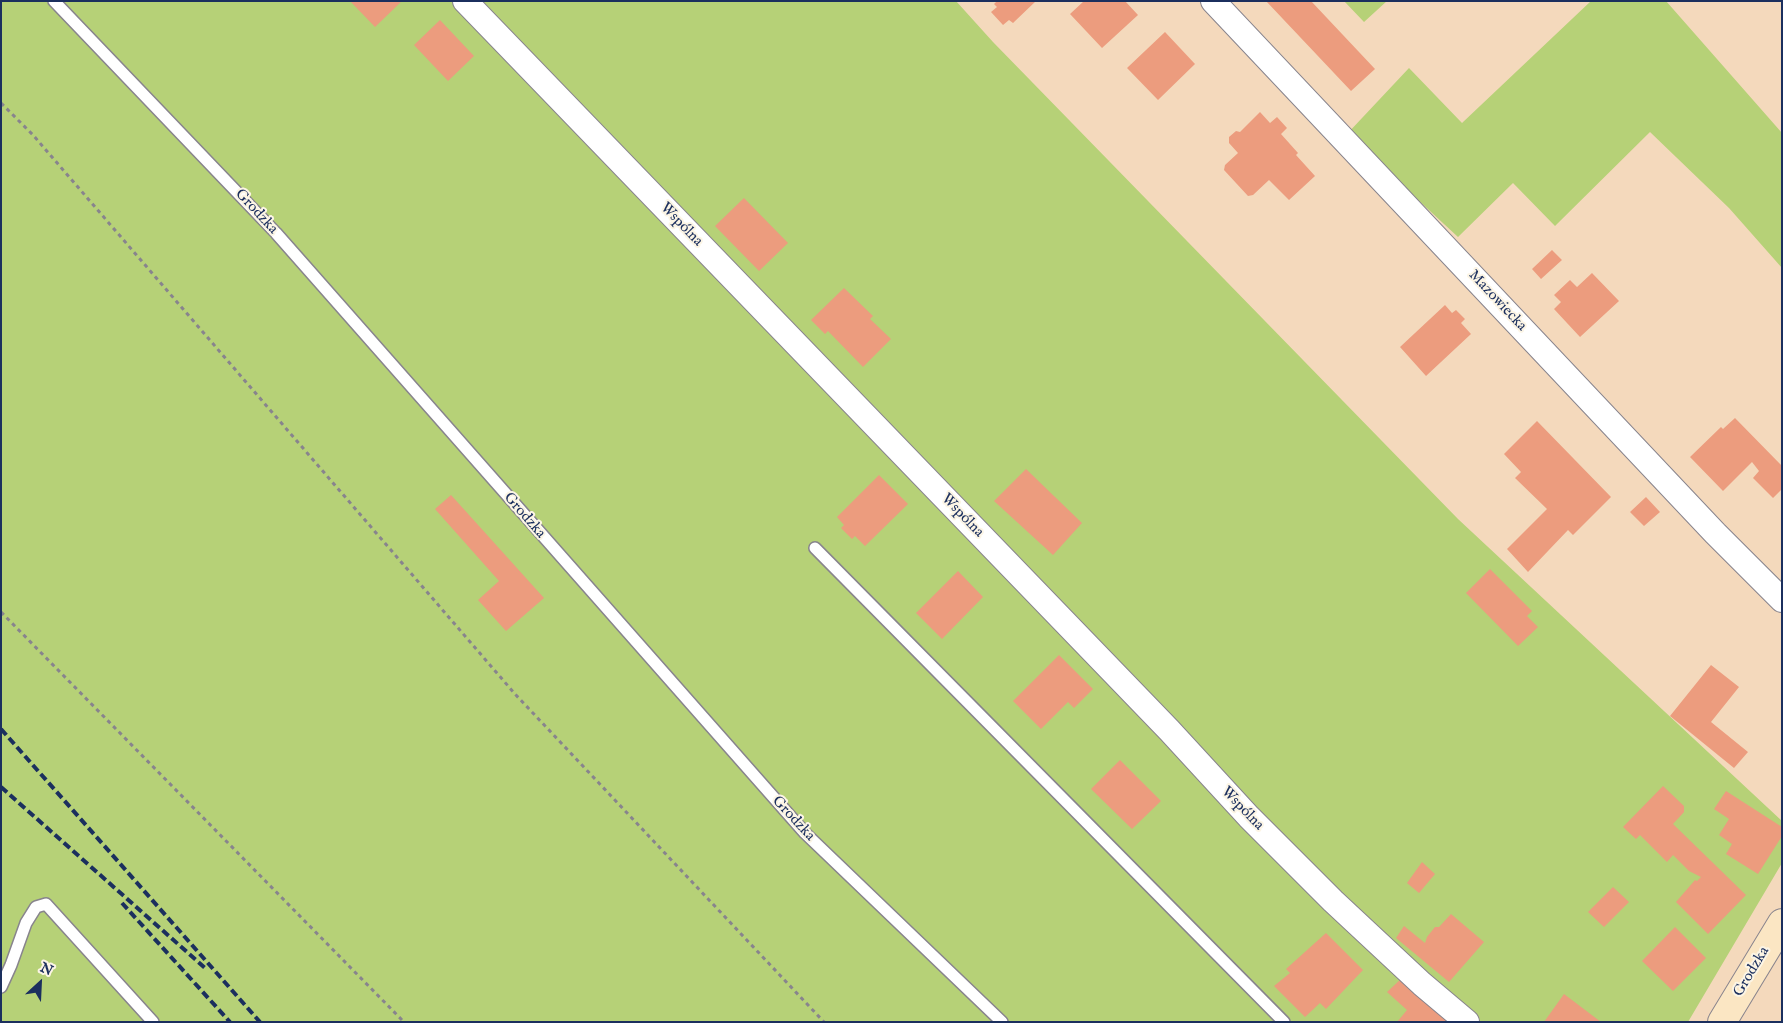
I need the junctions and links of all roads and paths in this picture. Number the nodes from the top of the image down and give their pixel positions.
1 (54, 1) edge
2 (465, 1) edge
3 (1213, 1) edge
4 (1, 102) edge
5 (815, 548) dead end
6 (1782, 600) edge
7 (1, 612) edge
8 (1782, 923) edge
9 (1, 987) edge
10 (153, 1022) edge
11 (404, 1022) edge
12 (824, 1022) edge
13 (1002, 1022) edge
14 (1284, 1022) edge
15 (1467, 1022) edge
16 (1722, 1022) edge

1 - 13 lane, Grodzka
2 - 15 street, Wspólna
3 - 6 street, Mazowiecka
4 - 12 path
5 - 14 lane
7 - 11 path
8 - 16 street, Grodzka
9 - 10 lane

